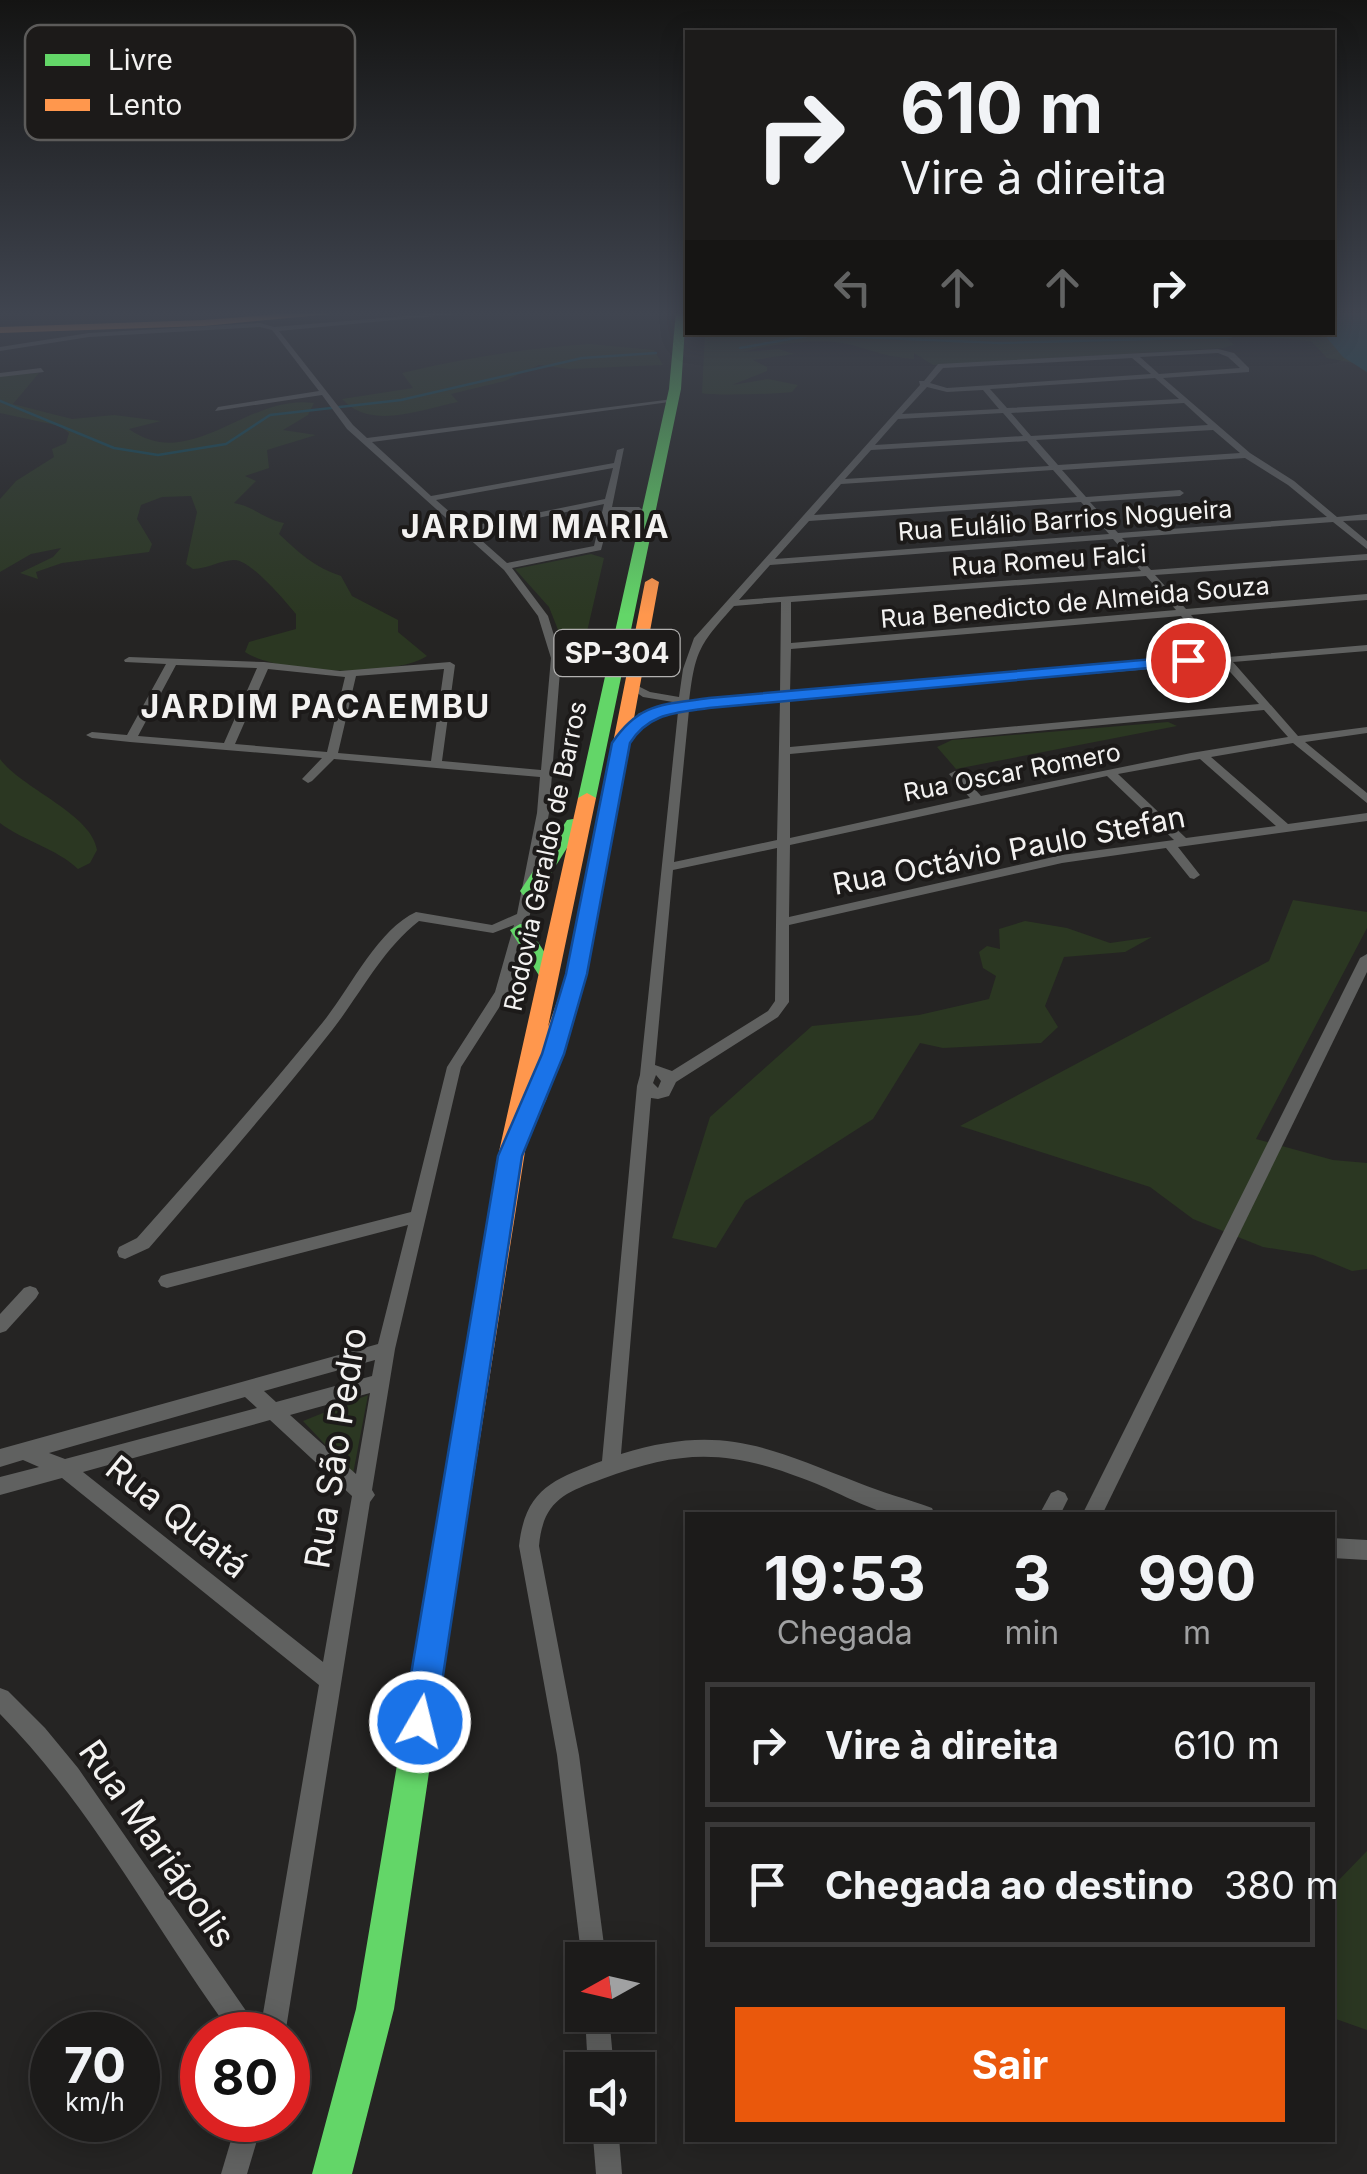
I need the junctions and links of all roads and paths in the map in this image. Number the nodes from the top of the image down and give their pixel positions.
1 (340, 412) edge
2 (584, 412) edge
3 (670, 412) edge
4 (683, 412) edge
5 (898, 412) edge
6 (1028, 412) edge
7 (1198, 412) edge
8 (1007, 414) junction
9 (894, 417) junction
10 (1216, 428) junction
11 (369, 440) junction
12 (1030, 440) junction
13 (867, 448) junction
14 (621, 450) dead end
15 (1246, 455) junction
16 (660, 457) junction
17 (616, 465) junction
18 (1056, 469) junction
19 (840, 482) junction
20 (1180, 492) dead end
21 (432, 498) junction
22 (1084, 500) junction
23 (607, 505) junction
24 (639, 510) junction
25 (1367, 516) edge
26 (809, 518) junction
27 (1336, 519) junction
28 (467, 530) junction
29 (1117, 536) junction
30 (1367, 546) edge
31 (1367, 557) edge
32 (767, 562) junction
33 (505, 566) junction
34 (637, 566) junction
35 (1148, 573) junction
36 (1367, 598) edge
37 (786, 599) junction
38 (733, 603) junction
39 (1184, 612) junction
40 (786, 646) junction
41 (1367, 648) edge
42 (1224, 657) junction
43 (129, 660) dead end
44 (172, 663) junction
45 (264, 666) junction
46 (351, 674) junction
47 (632, 686) junction
48 (783, 696) junction
49 (1266, 707) junction
50 (684, 708) junction
51 (1367, 730) edge
52 (92, 736) dead end
53 (130, 739) junction
54 (1295, 739) junction
55 (621, 743) junction
56 (228, 747) junction
57 (785, 751) junction
58 (332, 754) junction
59 (1204, 757) junction
60 (436, 764) junction
61 (548, 774) junction
62 (955, 774) dead end
63 (1111, 774) junction
64 (308, 779) dead end
65 (1364, 793) edge
66 (978, 800) junction
67 (585, 806) junction
68 (1367, 817) edge
69 (1284, 826) junction
70 (1174, 841) junction
71 (782, 844) junction
72 (667, 866) junction
73 (1194, 875) dead end
74 (530, 890) junction
75 (522, 923) junction
76 (782, 923) junction
77 (1367, 958) edge
78 (547, 972) junction
79 (645, 1080) junction
80 (510, 1156) junction
81 (416, 1217) junction
82 (125, 1252) dead end
83 (167, 1281) dead end
84 (30, 1293) dead end
85 (0, 1326) edge
86 (386, 1349) junction
87 (380, 1382) junction
88 (248, 1388) junction
89 (269, 1408) junction
90 (23, 1451) junction
91 (0, 1458) edge
92 (611, 1466) junction
93 (64, 1468) junction
94 (0, 1486) edge
95 (365, 1494) junction
96 (914, 1512) edge
97 (1093, 1512) edge
98 (1335, 1548) edge
99 (1367, 1550) edge
100 (332, 1681) junction
101 (0, 1699) edge
102 (592, 1942) edge
103 (234, 2012) edge
104 (276, 2012) edge
105 (243, 2142) edge
106 (606, 2142) edge
107 (332, 2170) edge
108 (234, 2174) edge
109 (609, 2174) edge

1 - 11 street, Rua São Pedro
2 - 11 street
3 - 16 main road, Rodovia Geraldo de Barros / SP-304
4 - 47 main road, Rodovia Geraldo de Barros / SP-304
5 - 9 street
6 - 8 street
7 - 10 street
8 - 9 street
8 - 12 street
9 - 13 street
10 - 12 street
10 - 15 street
11 - 21 street, Rua São Pedro
12 - 13 street
12 - 18 street
13 - 19 street
14 - 17 street
15 - 18 street
15 - 27 street
16 - 24 main road
16 - 34 main road, Rodovia Geraldo de Barros / SP-304
17 - 21 street
17 - 23 street
18 - 19 street
18 - 22 street
19 - 26 street
20 - 22 street
21 - 28 street, Rua São Pedro
22 - 26 street
22 - 29 street
23 - 24 street
23 - 28 street
23 - 33 street
24 - 34 main road
25 - 27 street, Rua Eulálio Barrios Nogueira
26 - 32 street
27 - 29 street, Rua Eulálio Barrios Nogueira
27 - 30 street
28 - 33 street, Rua São Pedro
29 - 32 street, Rua Eulálio Barrios Nogueira
29 - 35 street
31 - 35 street, Rua Romeu Falci
32 - 38 street
33 - 61 street, Rua São Pedro
34 - 67 main road, Rodovia Geraldo de Barros / SP-304
35 - 37 street, Rua Romeu Falci
35 - 39 street
36 - 39 street, Rua Benedicto de Almeida Souza
37 - 38 street, Rua Romeu Falci
37 - 40 street
38 - 50 street
39 - 40 street, Rua Benedicto de Almeida Souza
39 - 42 street
40 - 48 street
41 - 42 street
42 - 48 street
42 - 49 street
43 - 44 street
44 - 45 street
44 - 53 street
45 - 46 street
45 - 56 street
46 - 58 street
46 - 60 street
47 - 50 street
47 - 55 main road, Rodovia Geraldo de Barros / SP-304
48 - 50 street
48 - 57 street
49 - 54 street
49 - 57 street
50 - 55 street
50 - 72 street
51 - 54 street, Rua Oscar Romero
52 - 53 street
53 - 56 street
54 - 59 street, Rua Oscar Romero
54 - 65 street
55 - 80 main road, Rodovia Geraldo de Barros / SP-304
56 - 58 street
57 - 71 street
58 - 60 street
58 - 64 street
59 - 63 street, Rua Oscar Romero
59 - 69 street
60 - 61 street
61 - 74 street, Rua São Pedro
62 - 66 street
63 - 66 street, Rua Oscar Romero
63 - 70 street
66 - 71 street, Rua Oscar Romero
67 - 74 main road
67 - 78 main road, Rodovia Geraldo de Barros / SP-304
68 - 69 street, Rua Octávio Paulo Stefan
69 - 70 street, Rua Octávio Paulo Stefan
70 - 73 street
70 - 76 street, Rua Octávio Paulo Stefan
71 - 72 street, Rua Oscar Romero
71 - 76 street
72 - 79 street
74 - 75 street, Rua São Pedro
75 - 78 main road
75 - 81 street, Rua São Pedro
75 - 82 street
76 - 79 street
77 - 97 street
78 - 80 main road, Rodovia Geraldo de Barros / SP-304
79 - 92 street
80 - 107 main road, Rodovia Geraldo de Barros / SP-304
81 - 83 street
81 - 86 street, Rua São Pedro
84 - 85 street
86 - 87 street, Rua São Pedro
86 - 88 street
87 - 89 street
87 - 95 street, Rua São Pedro
88 - 89 street
88 - 90 street
89 - 93 street
89 - 95 street
90 - 91 street
90 - 93 street, Rua Quatá
92 - 96 street
92 - 102 street
93 - 94 street
93 - 100 street, Rua Quatá
95 - 100 street, Rua São Pedro
98 - 99 street
100 - 104 street, Rua São Pedro
101 - 103 street, Rua Mariápolis
105 - 108 street
106 - 109 street

